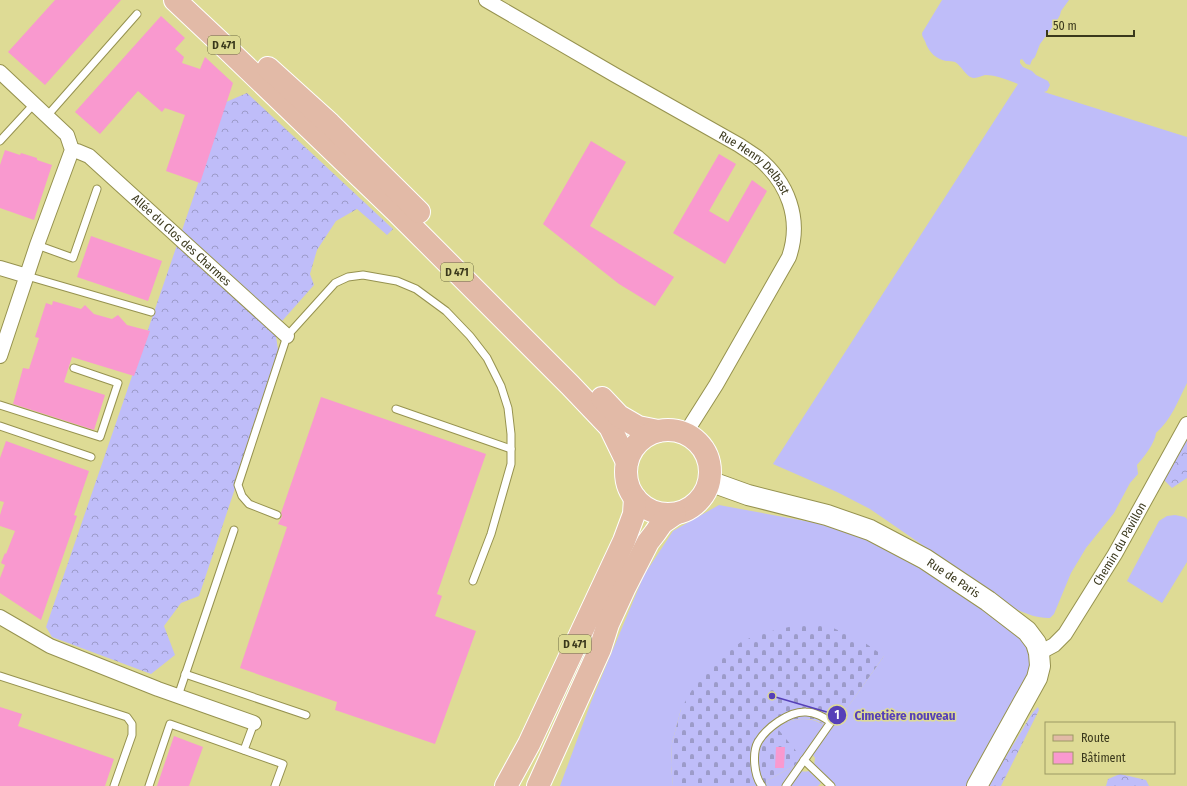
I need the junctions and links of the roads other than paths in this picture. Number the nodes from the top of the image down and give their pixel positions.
1 (175, 0) edge
2 (193, 0) edge
3 (486, 0) edge
4 (137, 14) dead end
5 (0, 72) edge
6 (34, 104) junction
7 (47, 116) junction
8 (0, 141) edge
9 (72, 150) junction
10 (97, 189) dead end
11 (37, 245) junction
12 (0, 268) edge
13 (27, 276) junction
14 (151, 312) dead end
15 (287, 336) junction
16 (0, 356) edge
17 (74, 368) dead end
18 (0, 405) edge
19 (396, 410) dead end
20 (1187, 424) edge
21 (0, 426) edge
22 (658, 431) junction
23 (685, 434) junction
24 (511, 449) junction
25 (91, 456) dead end
26 (627, 462) junction
27 (709, 481) junction
28 (635, 498) junction
29 (675, 514) junction
30 (277, 515) dead end
31 (234, 530) dead end
32 (473, 581) dead end
33 (0, 617) edge
34 (608, 624) junction
35 (1039, 653) junction
36 (186, 674) junction
37 (0, 676) edge
38 (178, 696) junction
39 (306, 715) dead end
40 (254, 722) joint
41 (244, 750) junction
42 (804, 760) junction
43 (114, 786) edge
44 (149, 786) edge
45 (275, 786) edge
46 (506, 786) edge
47 (526, 786) edge
48 (538, 786) edge
49 (762, 786) edge
50 (786, 786) edge
51 (831, 786) edge
52 (978, 786) edge

1 - 26 main road, D 471
2 - 22 main road, D 471
3 - 23 street, Rue Henry Delbast
4 - 7 lane
5 - 6 street
6 - 7 street
6 - 8 lane
7 - 9 street
9 - 11 street
9 - 15 street, Allée du Clos des Charmes
10 - 11 lane
11 - 13 street
12 - 13 street
13 - 14 lane
13 - 16 street
15 - 24 lane
15 - 30 lane
17 - 18 lane
19 - 24 lane
20 - 35 street, Chemin du Pavillon
21 - 25 lane
22 - 23 main road
22 - 26 main road
23 - 27 main road
24 - 32 lane
26 - 28 main road
27 - 29 main road
27 - 35 street, Rue de Paris
28 - 29 main road
28 - 46 main road, D 471
29 - 34 main road, D 471
31 - 36 lane
33 - 38 street
34 - 47 main road, D 471
34 - 48 main road
35 - 52 street, Rue de Paris
36 - 38 lane
36 - 39 lane
37 - 43 lane
38 - 40 street
40 - 41 lane
41 - 44 lane
41 - 45 lane
42 - 49 lane
42 - 50 lane
42 - 51 lane

